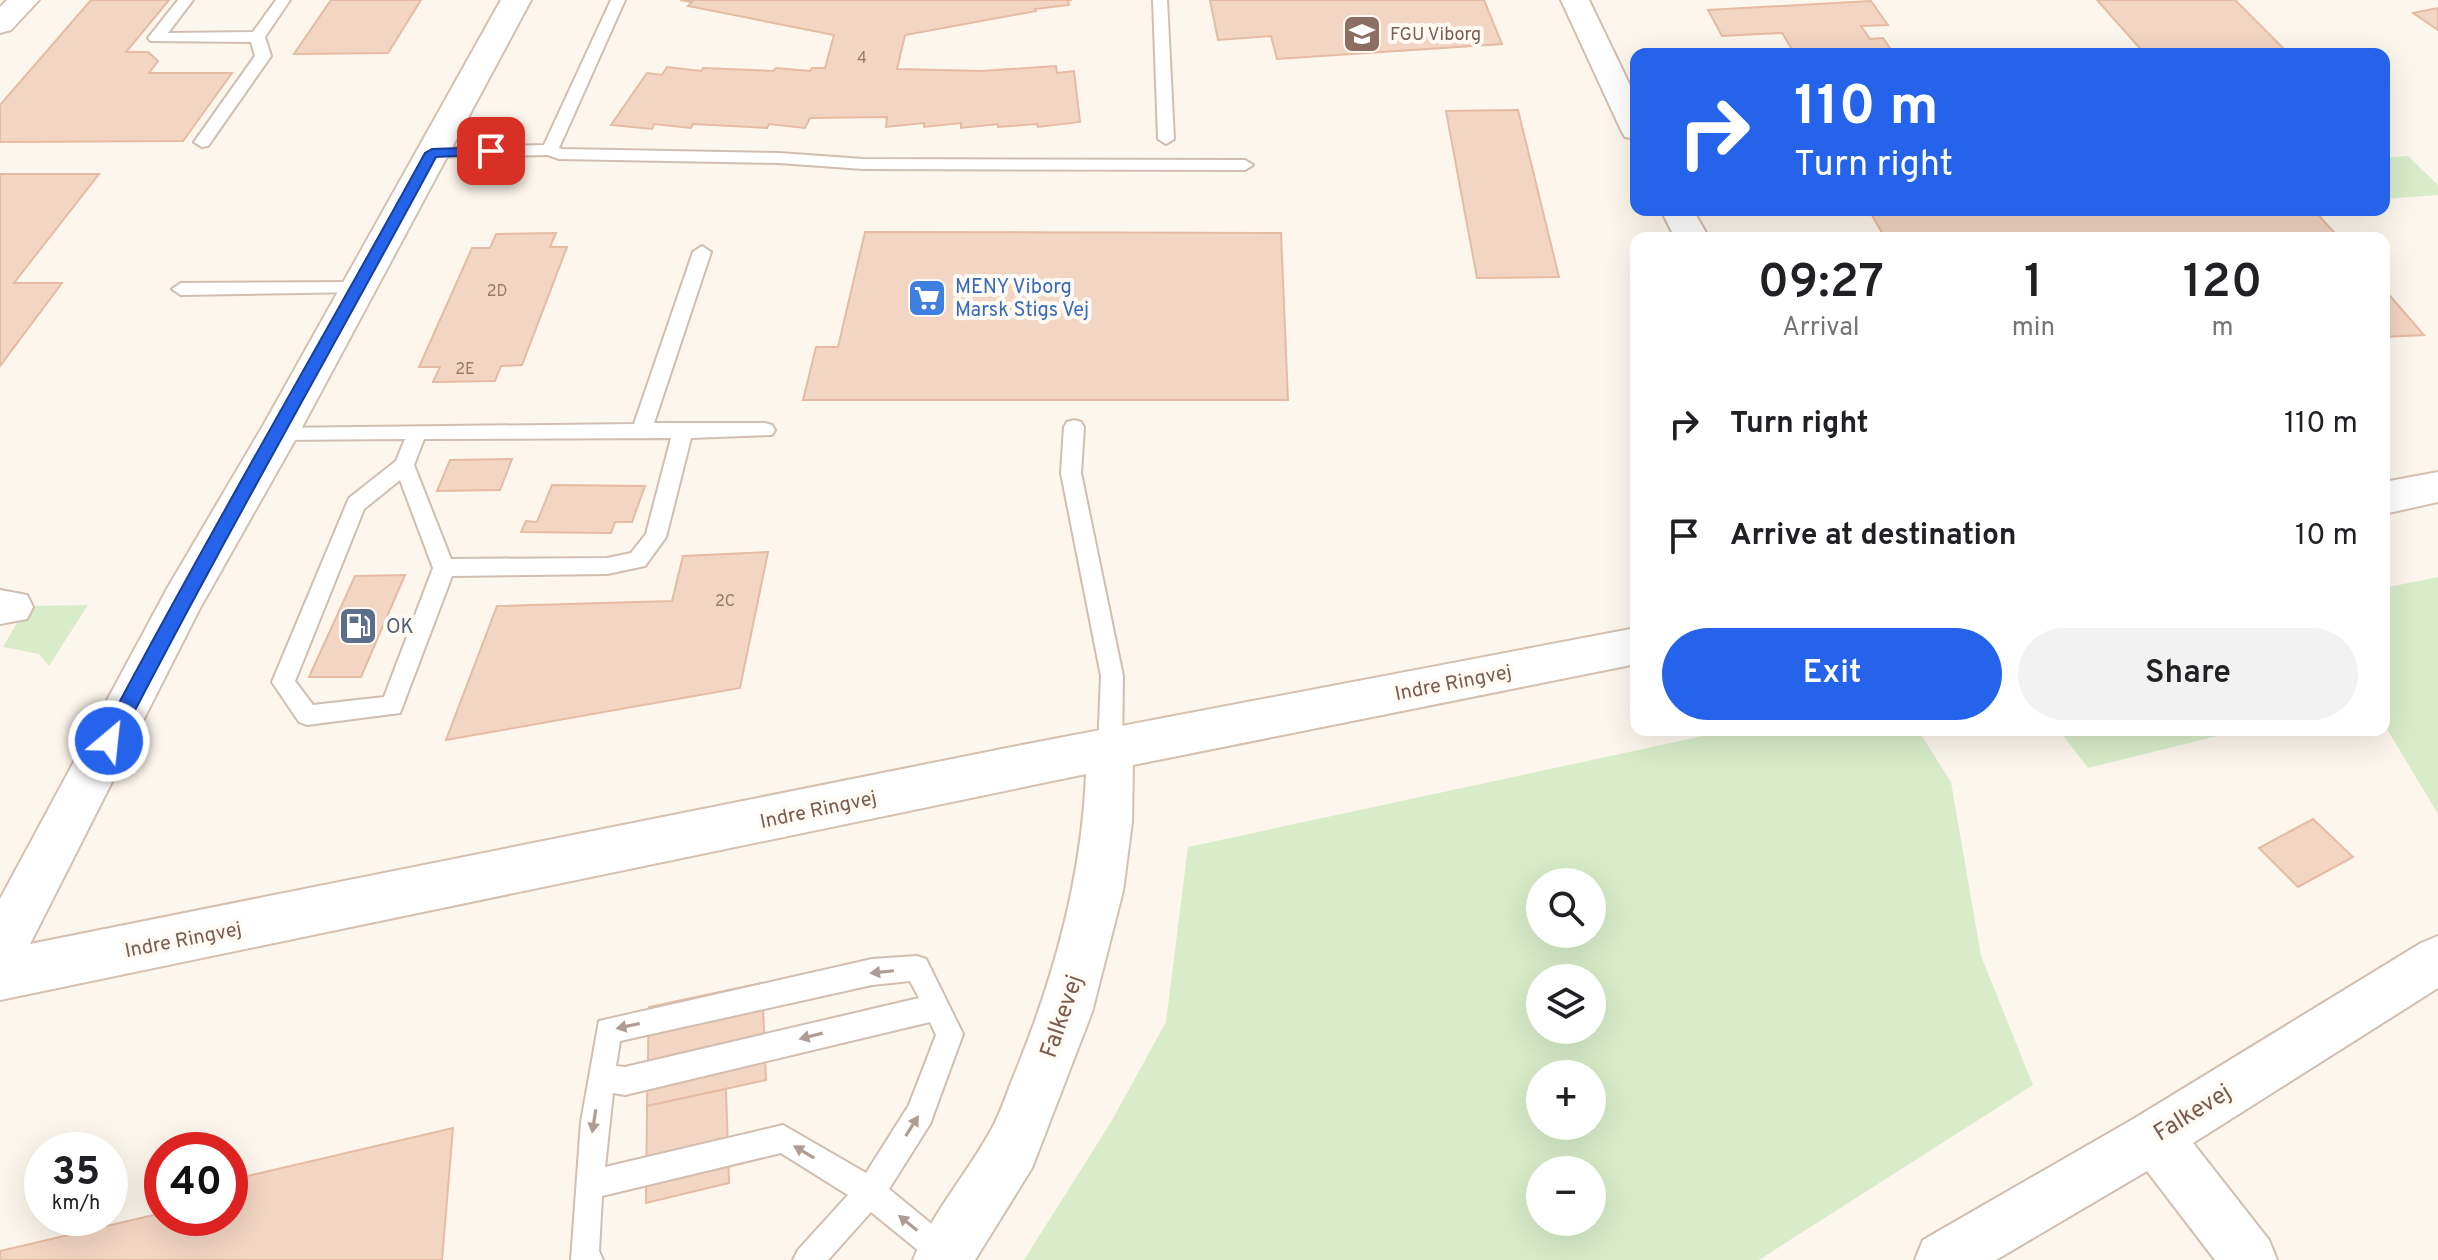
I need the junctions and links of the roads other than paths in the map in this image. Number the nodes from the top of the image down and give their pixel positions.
1 (24, 0) edge
2 (186, 0) edge
3 (283, 0) edge
4 (516, 0) edge
5 (618, 0) edge
6 (1160, 0) edge
7 (1575, 0) edge
8 (0, 24) edge
9 (257, 37) junction
10 (1630, 117) edge
11 (1166, 139) dead end
12 (202, 142) dead end
13 (550, 150) junction
14 (432, 153) junction
15 (1245, 165) dead end
16 (702, 252) dead end
17 (358, 288) junction
18 (181, 289) dead end
19 (1074, 427) dead end
20 (642, 430) junction
21 (683, 430) junction
22 (765, 430) dead end
23 (418, 431) junction
24 (279, 433) junction
25 (404, 465) junction
26 (2438, 487) edge
27 (2390, 497) edge
28 (444, 568) junction
29 (1630, 647) edge
30 (1110, 750) junction
31 (0, 950) edge
32 (2438, 960) edge
33 (0, 975) edge
34 (937, 1007) junction
35 (601, 1078) junction
36 (2154, 1137) junction
37 (589, 1185) junction
38 (870, 1192) junction
39 (944, 1257) edge
40 (588, 1260) edge
41 (808, 1260) edge
42 (1943, 1260) edge
43 (2249, 1260) edge

1 - 8 street
2 - 9 lane
3 - 9 lane
4 - 14 street
5 - 13 lane
6 - 11 lane
7 - 10 street
9 - 12 lane
13 - 14 lane
13 - 15 lane
14 - 17 street
16 - 20 lane
17 - 18 lane
17 - 24 street
19 - 30 lane
20 - 21 lane
20 - 23 lane
21 - 22 lane
21 - 28 lane
23 - 24 lane
23 - 25 lane
24 - 31 street
25 - 28 lane
25 - 28 lane
26 - 27 street
29 - 30 street, Indre Ringvej
30 - 33 street, Indre Ringvej
30 - 39 street, Falkevej
32 - 36 street, Falkevej
34 -> 35 lane
34 -> 35 lane
38 -> 34 lane
35 -> 37 lane
36 - 42 street, Falkevej
36 - 43 street
38 -> 37 lane
37 - 40 lane
39 -> 38 lane
38 - 41 lane

